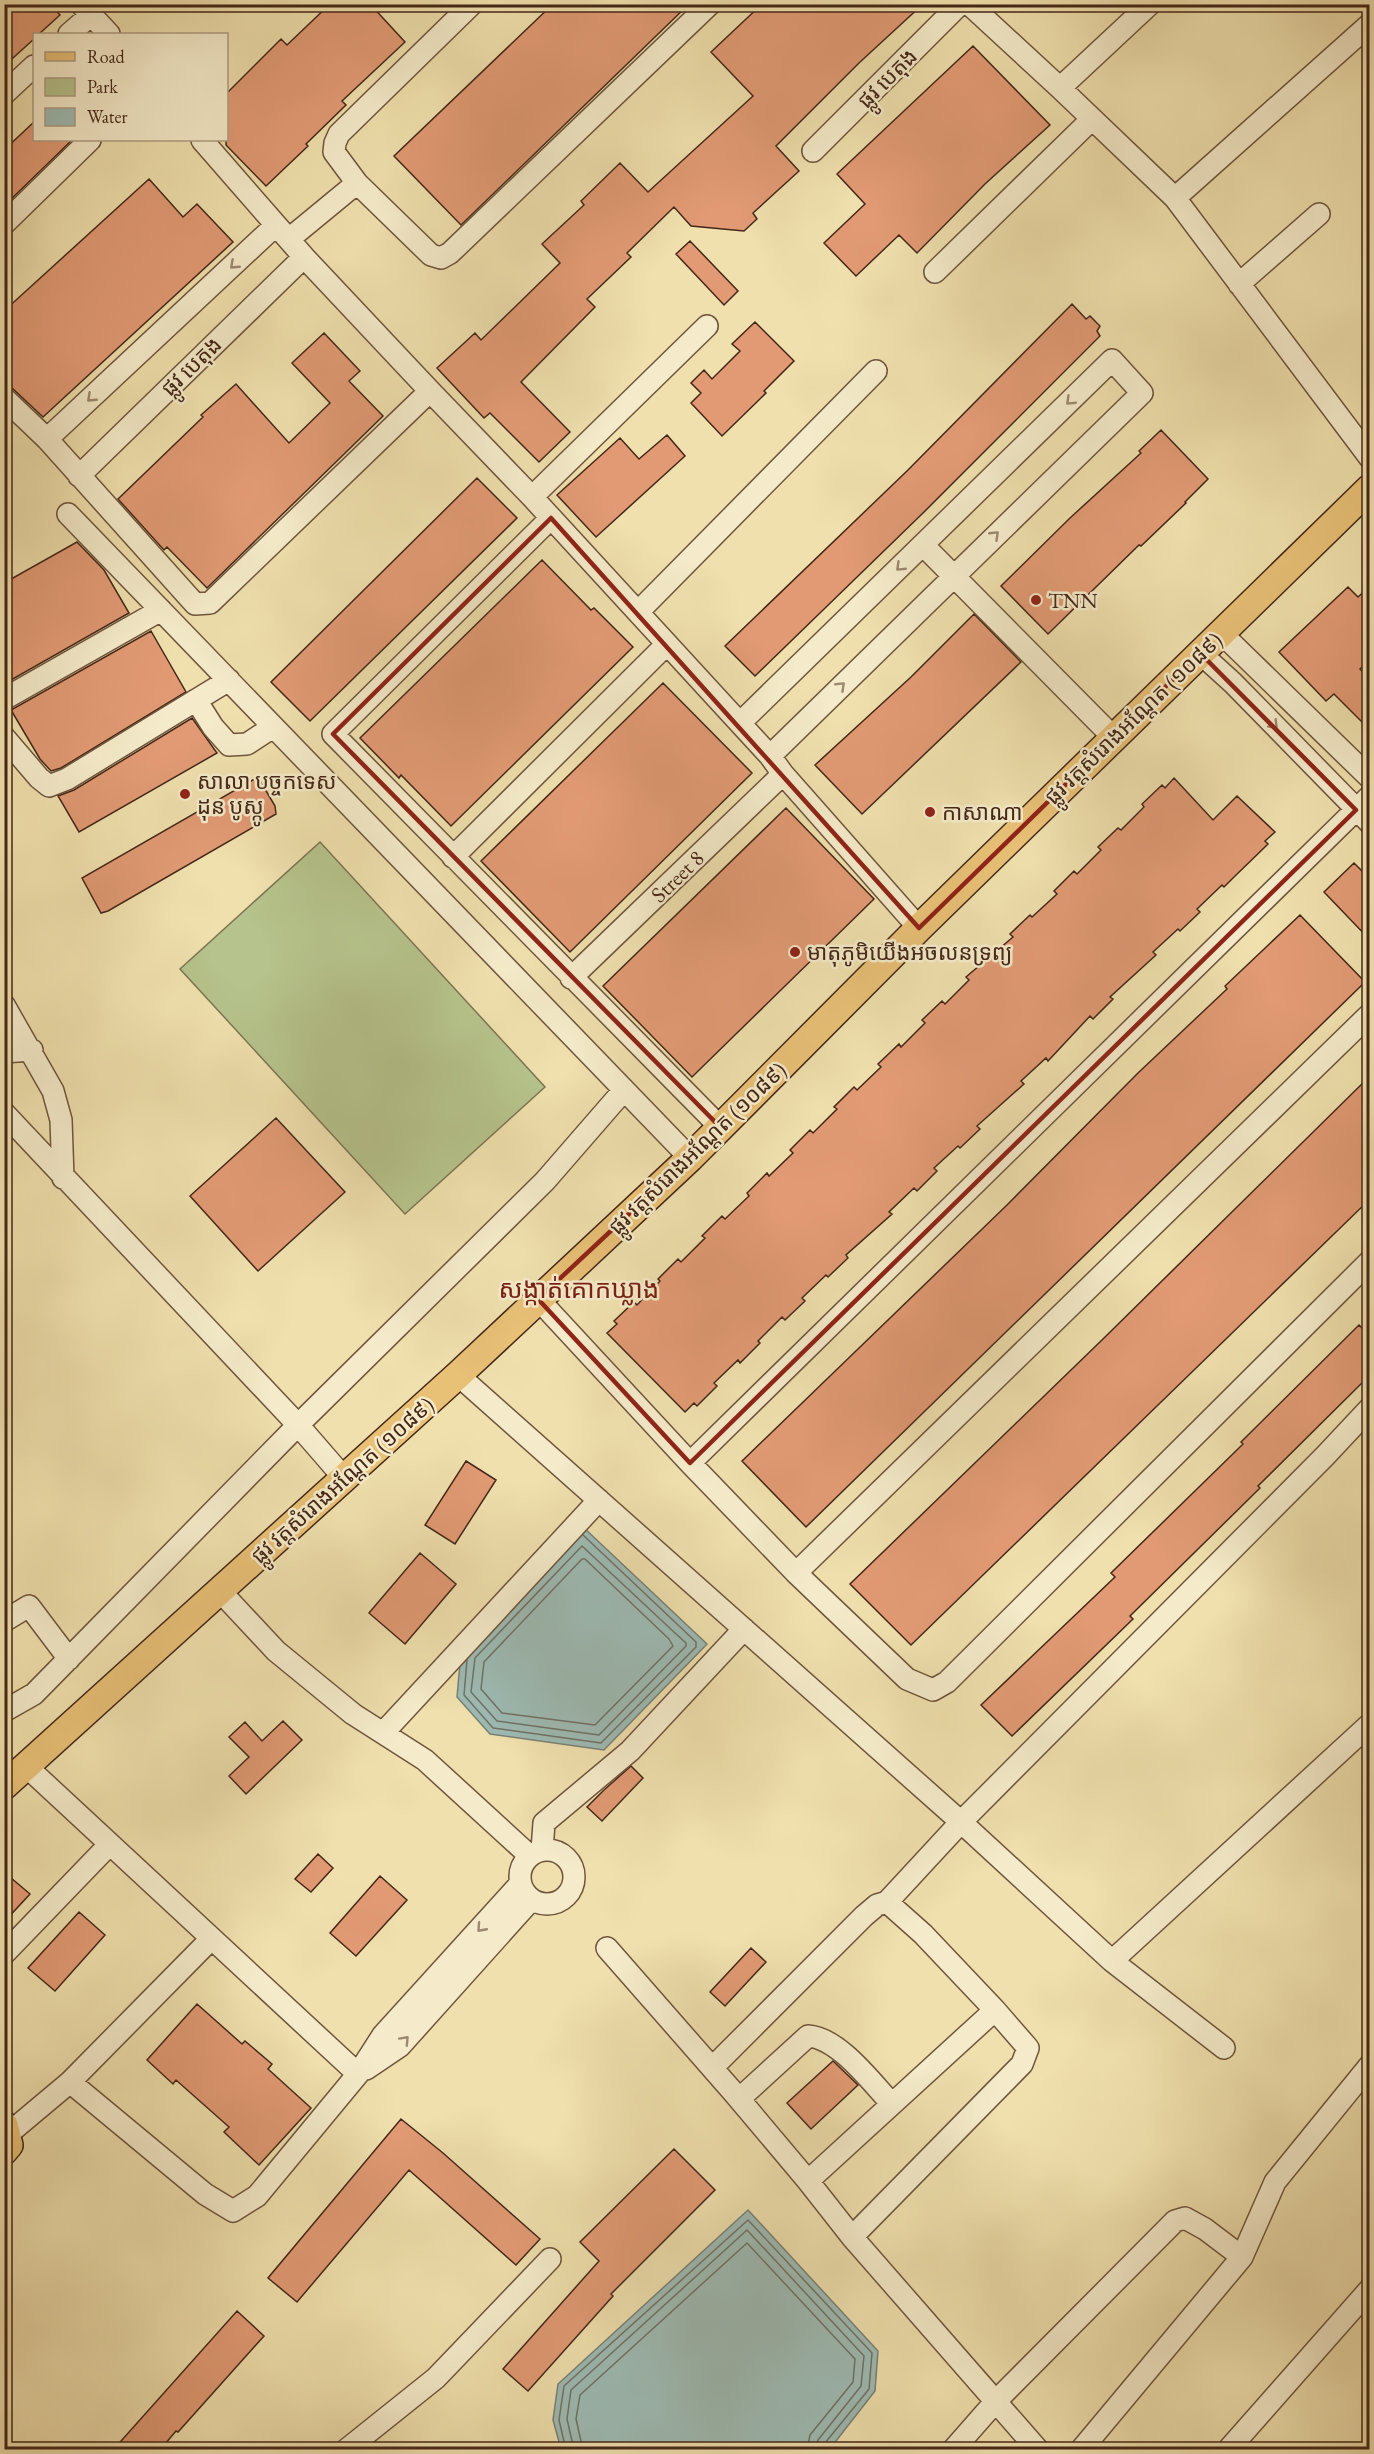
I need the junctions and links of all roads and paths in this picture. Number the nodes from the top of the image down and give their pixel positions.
1 (472, 4) edge
2 (710, 4) edge
3 (960, 4) edge
4 (969, 4) edge
5 (1150, 4) edge
6 (86, 10) edge
7 (1370, 24) edge
8 (70, 33) edge
9 (108, 33) edge
10 (33, 67) edge
11 (1060, 88) junction
12 (4, 94) edge
13 (1092, 119) junction
14 (89, 141) edge
15 (203, 141) edge
16 (813, 151) dead end
17 (357, 183) junction
18 (1175, 198) junction
19 (1319, 214) dead end
20 (4, 224) edge
21 (283, 232) junction
22 (304, 257) junction
23 (935, 272) dead end
24 (1239, 284) junction
25 (707, 326) dead end
26 (876, 371) dead end
27 (429, 392) junction
28 (4, 398) edge
29 (47, 440) junction
30 (1370, 458) edge
31 (79, 476) junction
32 (1370, 488) edge
33 (532, 497) junction
34 (68, 514) dead end
35 (551, 518) junction
36 (923, 544) junction
37 (953, 575) junction
38 (161, 610) junction
39 (638, 612) junction
40 (1220, 632) junction
41 (667, 644) junction
42 (1200, 653) junction
43 (229, 681) junction
44 (4, 699) edge
45 (196, 700) junction
46 (740, 723) junction
47 (273, 727) junction
48 (4, 737) edge
49 (1113, 737) junction
50 (770, 756) junction
51 (783, 774) junction
52 (1370, 778) edge
53 (1365, 810) edge
54 (453, 856) junction
55 (919, 928) junction
56 (571, 978) junction
57 (4, 1005) edge
58 (1370, 1014) edge
59 (32, 1050) junction
60 (4, 1052) edge
61 (624, 1090) junction
62 (4, 1113) edge
63 (721, 1128) junction
64 (690, 1158) junction
65 (63, 1178) junction
66 (1370, 1261) edge
67 (538, 1299) junction
68 (458, 1375) junction
69 (1370, 1408) edge
70 (298, 1425) junction
71 (690, 1463) junction
72 (344, 1478) junction
73 (599, 1500) junction
74 (796, 1573) junction
75 (220, 1591) junction
76 (4, 1621) edge
77 (744, 1629) junction
78 (69, 1659) junction
79 (4, 1711) edge
80 (1370, 1724) edge
81 (383, 1733) junction
82 (27, 1767) junction
83 (4, 1786) edge
84 (961, 1822) junction
85 (109, 1845) junction
86 (536, 1853) junction
87 (526, 1892) junction
88 (887, 1902) junction
89 (212, 1940) junction
90 (608, 1948) dead end
91 (4, 1954) edge
92 (1112, 1960) junction
93 (994, 2010) junction
94 (1224, 2048) dead end
95 (1370, 2065) edge
96 (712, 2068) junction
97 (358, 2074) junction
98 (70, 2082) junction
99 (739, 2099) junction
100 (892, 2104) junction
101 (6, 2136) edge
102 (808, 2181) junction
103 (852, 2237) junction
104 (1242, 2257) junction
105 (550, 2259) dead end
106 (1370, 2289) edge
107 (996, 2401) junction
108 (346, 2450) edge
109 (953, 2450) edge
110 (1038, 2450) edge
111 (1081, 2450) edge
112 (1228, 2450) edge

1 - 17 street
2 - 17 street
3 - 16 street, ផ្លូវ បេតុង
4 - 11 street
5 - 11 street
6 - 8 street
6 - 9 street
7 - 18 street
10 - 12 street
11 - 13 street
13 - 18 street
13 - 23 street
14 - 20 street
15 - 21 street
17 - 21 street
18 - 24 street
19 - 24 street
21 - 22 street
21 -> 29 street
22 - 27 street
22 - 31 street, ផ្លូវ បេតុង
24 - 30 street
25 - 33 street
26 - 39 street
27 - 31 street
27 - 33 street
28 - 29 street
29 - 31 street
32 - 40 main road, ផ្លូវ វត្តសំរោងអណ្ដែត (១០៨៩)
33 - 35 street
34 - 38 street
35 - 39 street
35 - 54 street
36 - 37 street
37 -> 36 street
36 -> 46 street
37 - 49 street
50 -> 37 street
38 - 43 street
38 - 44 street
39 - 41 street
40 - 42 main road, ផ្លូវ វត្តសំរោងអណ្ដែត (១០៨៩)
40 - 52 street
41 - 46 street
41 - 54 street
42 - 49 main road, ផ្លូវ វត្តសំរោងអណ្ដែត (១០៨៩)
42 -> 53 street
43 - 45 street
43 - 47 street
45 - 47 street
45 - 48 street
46 - 50 street
47 - 61 street
49 - 55 main road, ផ្លូវ វត្តសំរោងអណ្ដែត (១០៨៩)
50 - 51 street
51 - 55 street
51 - 56 street, Street 8
53 - 71 street
54 - 56 street
55 - 63 main road, ផ្លូវ វត្តសំរោងអណ្ដែត (១០៨៩)
56 - 63 street
57 - 59 street
58 - 74 street
59 - 60 street
59 - 65 street
61 - 64 street
61 - 70 street
62 - 65 street
63 - 64 main road, ផ្លូវ វត្តសំរោងអណ្ដែត (១០៨៩)
64 - 67 main road, ផ្លូវ វត្តសំរោងអណ្ដែត (១០៨៩)
65 - 70 street
66 - 74 street
67 - 68 main road, ផ្លូវ វត្តសំរោងអណ្ដែត (១០៨៩)
67 - 71 street
68 - 72 main road, ផ្លូវ វត្តសំរោងអណ្ដែត (១០៨៩)
68 - 73 street
69 - 84 street
70 - 72 street
70 - 78 street
71 - 74 street
72 - 75 main road, ផ្លូវ វត្តសំរោងអណ្ដែត (១០៨៩)
73 - 77 street
73 - 81 street
75 - 81 street
75 - 82 main road, ផ្លូវ វត្តសំរោងអណ្ដែត (១០៨៩)
76 - 78 street
77 - 84 street
77 - 86 street
78 - 79 street
80 - 92 street
81 - 86 street
82 - 83 main road, ផ្លូវ វត្តសំរោងអណ្ដែត (១០៨៩)
82 - 85 street
84 - 88 street
84 - 92 street
85 - 89 street
85 - 91 street
86 - 87 street
86 - 87 street
87 - 97 street
88 - 93 street
88 - 96 street
89 - 97 street
89 - 98 street
90 - 96 street
92 - 94 street
93 - 100 street
93 - 103 street
95 - 104 street
96 - 99 street
97 - 98 street
98 - 101 street
99 - 100 street
99 - 102 street
100 - 102 street
102 - 103 street
103 - 107 street
104 - 107 street
104 - 111 street
105 - 108 street
106 - 112 street
107 - 109 street
107 - 110 street

